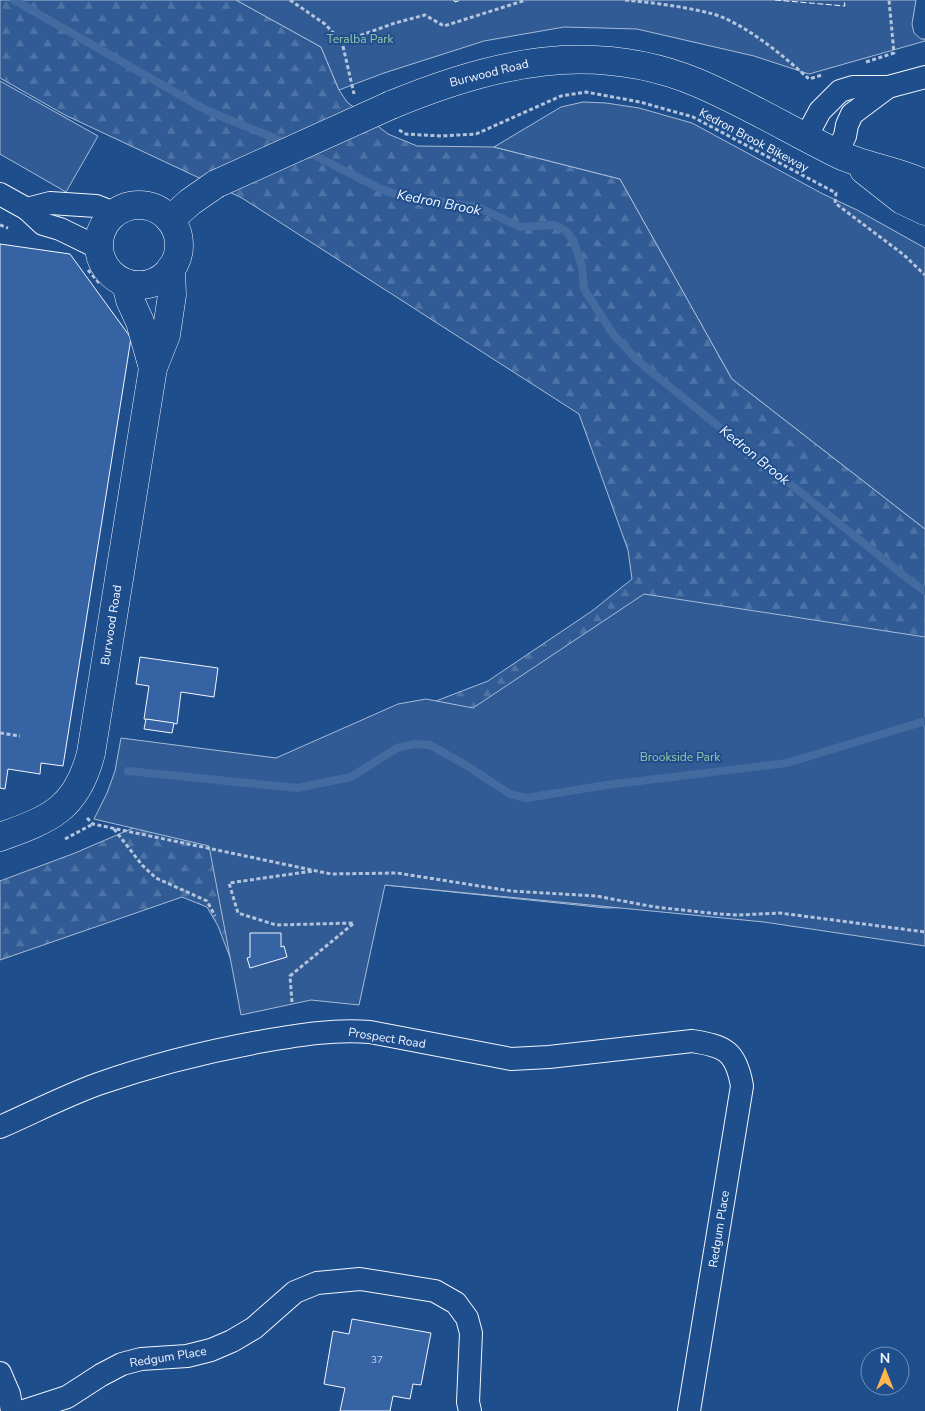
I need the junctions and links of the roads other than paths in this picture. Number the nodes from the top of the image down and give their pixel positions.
1 (925, 77) edge
2 (888, 88) junction
3 (806, 137) junction
4 (843, 156) junction
5 (925, 184) edge
6 (0, 194) edge
7 (27, 209) junction
8 (925, 211) edge
9 (114, 213) junction
10 (170, 220) junction
11 (91, 256) junction
12 (171, 268) junction
13 (114, 284) junction
14 (153, 368) junction
15 (0, 837) edge
16 (726, 1051) joint
17 (0, 1127) edge
18 (0, 1373) edge
19 (12, 1411) edge
20 (24, 1411) edge
21 (470, 1411) edge
22 (689, 1411) edge

1 - 2 street
2 - 3 street
2 - 4 street
3 - 4 street, Burwood Road
3 - 10 street, Burwood Road, bridge
4 - 5 street, Burwood Road
4 - 8 street, Burwood Road
6 - 7 street
7 - 9 street
7 - 11 street
9 - 10 street
9 - 11 street
10 - 12 street
11 - 13 street
12 - 13 street
12 - 14 street
13 - 14 street
14 - 15 street, Burwood Road
16 - 17 street, Prospect Road
16 - 22 street, Redgum Place
18 - 19 street
20 - 21 street, Redgum Place

